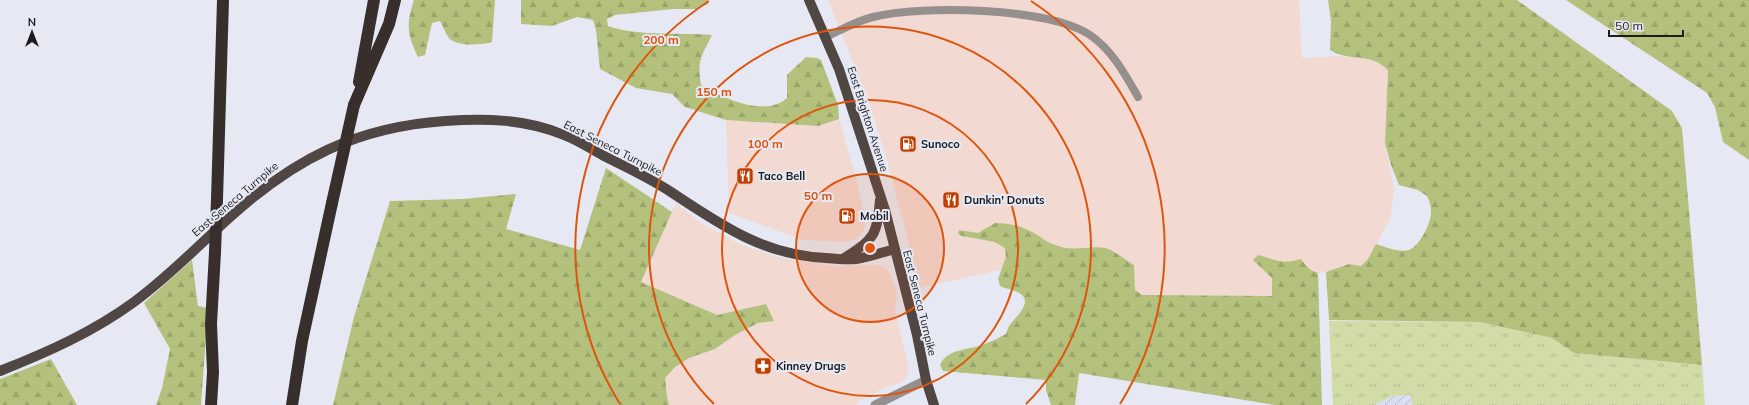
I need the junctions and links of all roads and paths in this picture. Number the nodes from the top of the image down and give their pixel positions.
1 (223, 0) edge
2 (374, 0) edge
3 (395, 0) edge
4 (809, 0) edge
5 (826, 37) junction
6 (1138, 96) dead end
7 (354, 105) junction
8 (880, 194) junction
9 (895, 249) junction
10 (843, 259) junction
11 (0, 371) edge
12 (926, 380) junction
13 (211, 405) edge
14 (292, 405) edge
15 (875, 405) edge
16 (934, 405) edge

1 - 13 highway, bridge
2 - 7 highway
3 - 7 highway
4 - 5 main road, East Brighton Avenue
5 - 6 street
5 - 8 main road, East Brighton Avenue
7 - 14 highway, bridge
8 - 9 main road, East Brighton Avenue
8 - 10 main road
9 - 10 main road, East Seneca Turnpike
9 - 12 main road, East Seneca Turnpike
10 - 11 main road, East Seneca Turnpike
12 - 15 street
12 - 16 main road, East Seneca Turnpike

